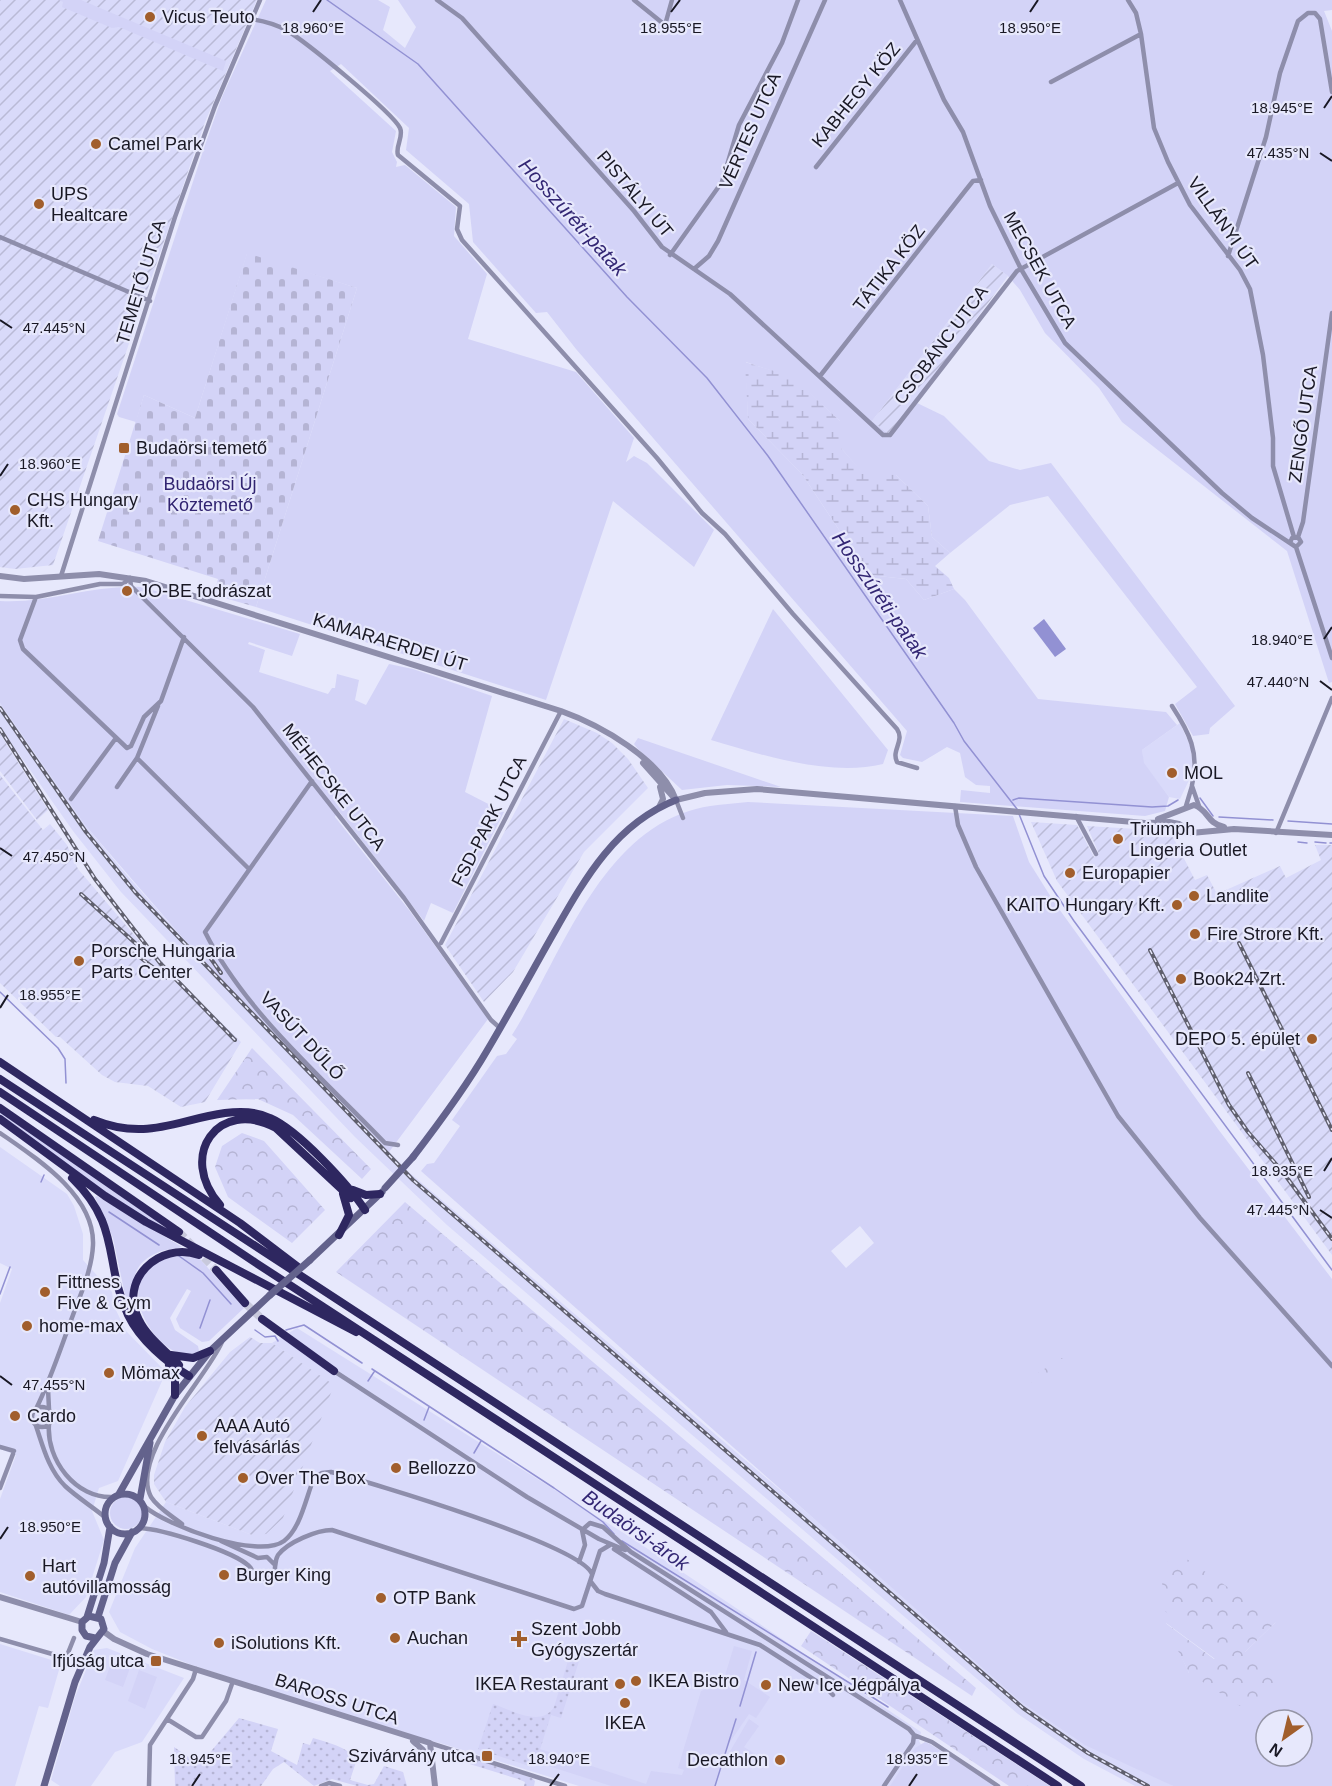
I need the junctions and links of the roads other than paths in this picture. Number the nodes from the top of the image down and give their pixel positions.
1 (260, 0) edge
2 (437, 0) edge
3 (634, 0) edge
4 (672, 0) edge
5 (798, 0) edge
6 (825, 0) edge
7 (900, 0) edge
8 (1128, 0) edge
9 (251, 19) junction
10 (1141, 34) junction
11 (917, 40) junction
12 (1052, 82) dead end
13 (1332, 92) edge
14 (816, 167) dead end
15 (981, 180) junction
16 (1178, 183) junction
17 (0, 237) edge
18 (670, 255) junction
19 (1228, 256) junction
20 (694, 269) junction
21 (1021, 269) junction
22 (150, 301) junction
23 (1332, 314) edge
24 (820, 376) junction
25 (883, 435) joint
26 (1296, 537) junction
27 (1290, 543) junction
28 (1296, 547) junction
29 (0, 576) edge
30 (61, 576) junction
31 (130, 578) junction
32 (0, 596) edge
33 (36, 597) junction
34 (184, 637) junction
35 (1332, 658) edge
36 (1332, 698) edge
37 (158, 706) junction
38 (1172, 706) dead end
39 (561, 711) junction
40 (116, 738) junction
41 (633, 751) junction
42 (137, 758) junction
43 (917, 768) dead end
44 (312, 781) junction
45 (657, 782) junction
46 (1192, 785) dead end
47 (117, 787) dead end
48 (71, 798) dead end
49 (676, 800) junction
50 (956, 806) junction
51 (1186, 806) junction
52 (1199, 806) junction
53 (659, 807) junction
54 (1180, 812) junction
55 (1076, 816) junction
56 (683, 818) dead end
57 (1206, 818) junction
58 (1138, 821) junction
59 (1179, 824) junction
60 (1234, 829) junction
61 (1201, 830) junction
62 (1276, 833) junction
63 (1332, 835) edge
64 (1096, 854) dead end
65 (249, 868) junction
66 (441, 943) dead end
67 (500, 1028) junction
68 (0, 1062) edge
69 (0, 1079) edge
70 (0, 1092) edge
71 (67, 1106) junction
72 (0, 1107) edge
73 (0, 1119) edge
74 (0, 1132) edge
75 (398, 1145) dead end
76 (53, 1158) junction
77 (343, 1186) junction
78 (383, 1191) junction
79 (365, 1210) junction
80 (240, 1223) junction
81 (179, 1232) tunnel mouth
82 (339, 1235) junction
83 (218, 1266) junction
84 (305, 1277) junction
85 (245, 1303) tunnel mouth
86 (262, 1320) tunnel mouth
87 (224, 1337) junction
88 (393, 1350) junction
89 (210, 1351) junction
90 (166, 1355) junction
91 (1332, 1366) edge
92 (334, 1371) joint
93 (189, 1376) junction
94 (49, 1383) junction
95 (175, 1395) junction
96 (36, 1409) junction
97 (49, 1409) junction
98 (35, 1423) junction
99 (49, 1424) junction
100 (153, 1433) junction
101 (0, 1447) edge
102 (0, 1488) edge
103 (116, 1496) junction
104 (142, 1503) junction
105 (106, 1518) junction
106 (110, 1527) junction
107 (140, 1528) junction
108 (187, 1528) junction
109 (582, 1530) junction
110 (132, 1532) junction
111 (208, 1535) junction
112 (609, 1545) junction
113 (584, 1551) junction
114 (631, 1552) junction
115 (568, 1556) junction
116 (258, 1558) junction
117 (579, 1562) junction
118 (274, 1564) junction
119 (252, 1567) junction
120 (592, 1574) junction
121 (591, 1582) junction
122 (598, 1591) junction
123 (586, 1596) junction
124 (0, 1597) edge
125 (98, 1617) junction
126 (85, 1619) junction
127 (103, 1631) junction
128 (728, 1634) junction
129 (86, 1636) junction
130 (74, 1638) dead end
131 (95, 1638) junction
132 (0, 1639) edge
133 (82, 1662) junction
134 (196, 1669) junction
135 (233, 1681) junction
136 (833, 1695) dead end
137 (166, 1719) junction
138 (914, 1735) junction
139 (411, 1739) junction
140 (430, 1743) junction
141 (431, 1764) junction
142 (44, 1786) edge
143 (149, 1786) edge
144 (321, 1786) edge
145 (340, 1786) edge
146 (435, 1786) edge
147 (565, 1786) edge
148 (884, 1786) edge
149 (998, 1786) edge
150 (1058, 1786) edge
151 (1081, 1786) edge

1 - 9 street, TEMETŐ UTCA
2 - 18 street, PISTÁLYI ÚT
3 - 4 street
5 - 18 street
6 - 20 street, VÉRTES UTCA
7 - 11 street, MECSEK UTCA
8 - 10 street, VILLÁNYI ÚT
9 - 22 street, TEMETŐ UTCA
9 - 43 street
10 - 12 street
10 - 16 street, VILLÁNYI ÚT
11 - 14 street, KABHEGY KÖZ
11 - 15 street, MECSEK UTCA
13 - 19 street
15 - 21 street, MECSEK UTCA
15 - 24 street, TÁTIKA KÖZ
16 - 19 street, VILLÁNYI ÚT
16 - 21 street
17 - 22 street
18 - 20 street, PISTÁLYI ÚT
19 - 26 street, VILLÁNYI ÚT
20 - 24 street, PISTÁLYI ÚT
21 - 25 street, CSOBÁNC UTCA
21 - 27 street, MECSEK UTCA
22 - 30 street, TEMETŐ UTCA
23 - 26 street, ZENGŐ UTCA
24 - 25 street, PISTÁLYI ÚT
26 - 27 street
26 - 28 street, ZENGŐ UTCA
27 - 28 street, MECSEK UTCA
28 - 35 street
29 - 30 street, KAMARAERDEI ÚT
30 - 31 street, KAMARAERDEI ÚT
31 - 33 street
31 - 34 street, MÉHECSKE UTCA
31 - 39 street, KAMARAERDEI ÚT
32 - 33 street
33 - 40 street
34 - 37 street
34 - 44 street, MÉHECSKE UTCA
36 - 62 street
37 - 40 street
37 - 42 street
38 - 46 street
39 - 41 street, KAMARAERDEI ÚT
39 - 66 street, FSD-PARK UTCA
40 - 48 street
41 - 45 street, KAMARAERDEI ÚT
41 - 49 street, KAMARAERDEI ÚT
42 - 47 street
42 - 65 street
44 - 65 street, VASÚT DŰLŐ
44 - 67 street, MÉHECSKE UTCA
45 - 49 street, KAMARAERDEI ÚT
45 - 53 street
49 - 50 street
49 - 53 main road
49 - 56 street
50 - 55 street
50 - 91 street
51 - 52 street
51 - 52 street
51 - 54 street
52 - 57 street
53 - 67 main road
54 - 58 street
54 - 59 street
55 - 58 street
55 - 64 street
57 - 60 street
57 - 61 street
58 - 59 street
59 - 61 street
60 - 61 street
60 - 62 street
62 - 63 street
65 - 75 street, VASÚT DŰLŐ
67 - 78 main road, bridge
68 - 71 highway
69 - 84 highway
70 - 88 highway
71 - 77 highway
71 - 80 highway
72 - 81 highway
73 - 76 highway
74 - 94 street
76 - 83 highway
76 - 90 highway
77 - 78 highway
77 - 79 highway
77 - 80 highway
77 - 82 highway
78 - 79 main road
79 - 82 main road
80 - 84 highway
82 - 87 main road, bridge
83 - 85 highway
83 - 88 highway
83 - 90 highway
84 - 151 highway
86 - 92 highway
87 - 89 main road
87 - 108 street
88 - 150 highway
89 - 90 highway
89 - 93 main road
90 - 93 highway
90 - 95 highway
92 - 109 street
93 - 95 main road
94 - 96 street
94 - 97 street
95 - 100 main road
96 - 97 street
96 - 98 street
97 - 99 street
98 - 99 street
98 - 105 street
99 - 103 street
100 - 103 main road
100 - 104 main road
101 - 102 street
103 - 104 main road
103 - 105 main road
104 - 107 main road
104 - 108 street
105 - 106 main road
106 - 110 main road
106 - 126 main road
107 - 110 main road
107 - 119 street
108 - 111 street
109 - 112 street
109 - 113 street
109 - 114 street
110 - 125 main road
111 - 115 street
111 - 116 street
112 - 114 street
112 - 120 street
112 - 128 street
113 - 115 street
113 - 117 street
114 - 138 street
115 - 117 street
116 - 118 street
116 - 119 street
117 - 120 street
118 - 119 street
118 - 123 street
120 - 121 street
121 - 122 street
121 - 123 street
122 - 123 street
122 - 128 street
124 - 126 street
125 - 126 main road
125 - 127 main road
126 - 129 main road
127 - 131 main road
127 - 134 street, BAROSS UTCA
128 - 136 street
129 - 131 main road
129 - 133 main road
130 - 132 street
131 - 133 main road
133 - 142 main road
134 - 135 street, BAROSS UTCA
134 - 137 street
135 - 137 street
135 - 139 street, BAROSS UTCA
137 - 143 street
138 - 148 street
138 - 149 street
139 - 140 street, BAROSS UTCA
139 - 141 street
140 - 141 street
140 - 147 street, BAROSS UTCA
141 - 146 street
144 - 145 street

